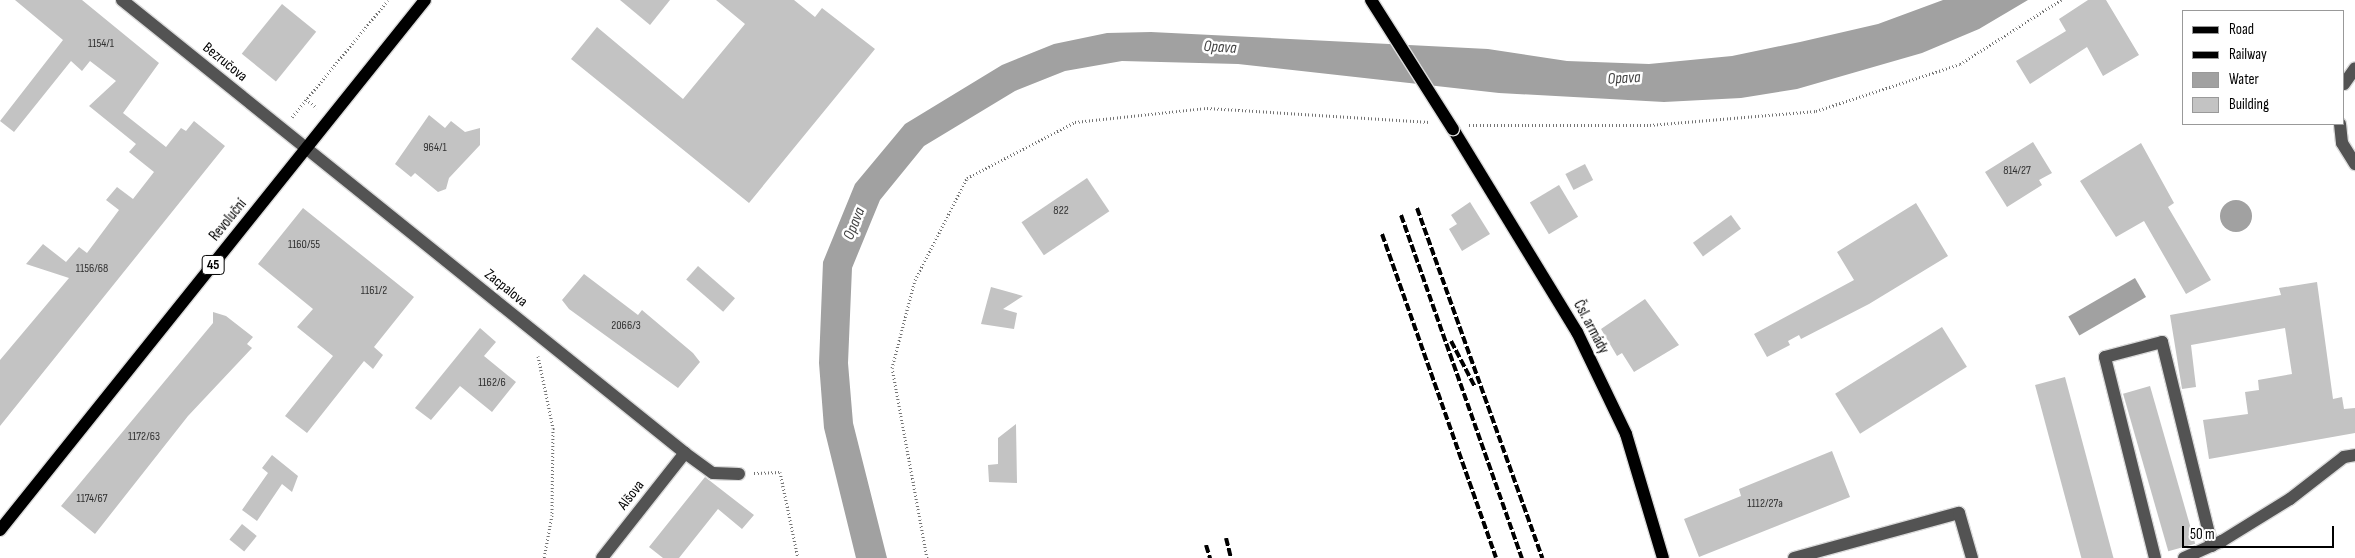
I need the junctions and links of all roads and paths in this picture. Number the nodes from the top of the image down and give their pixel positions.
1 (122, 0) edge
2 (388, 0) edge
3 (425, 0) edge
4 (1371, 0) edge
5 (2061, 0) edge
6 (2355, 68) edge
7 (2345, 83) edge
8 (1433, 122) dead end
9 (2340, 125) edge
10 (1458, 126) junction
11 (282, 129) junction
12 (308, 149) junction
13 (2355, 164) edge
14 (533, 330) junction
15 (685, 453) junction
16 (2355, 455) edge
17 (739, 474) joint
18 (0, 530) edge
19 (2212, 546) junction
20 (544, 558) edge
21 (602, 558) edge
22 (798, 558) edge
23 (927, 558) edge
24 (1663, 558) edge
25 (1794, 558) edge
26 (1972, 558) edge
27 (2155, 558) edge
28 (2184, 558) edge

1 - 11 street, Bezručova
2 - 11 path
3 - 12 main road, Revoluční / 45
4 - 10 main road, Čsl. armády, bridge
5 - 10 path
6 - 7 street
8 - 23 path
9 - 13 street
10 - 24 main road, Čsl. armády
11 - 12 street, Bezručova
12 - 14 street, Zacpalova
12 - 18 main road, Revoluční / 45
14 - 15 street, Zacpalova
14 - 20 path
15 - 17 street, Zacpalova
15 - 21 street, Alšova
16 - 19 street
17 - 22 path
19 - 27 street
19 - 28 street
25 - 26 street

